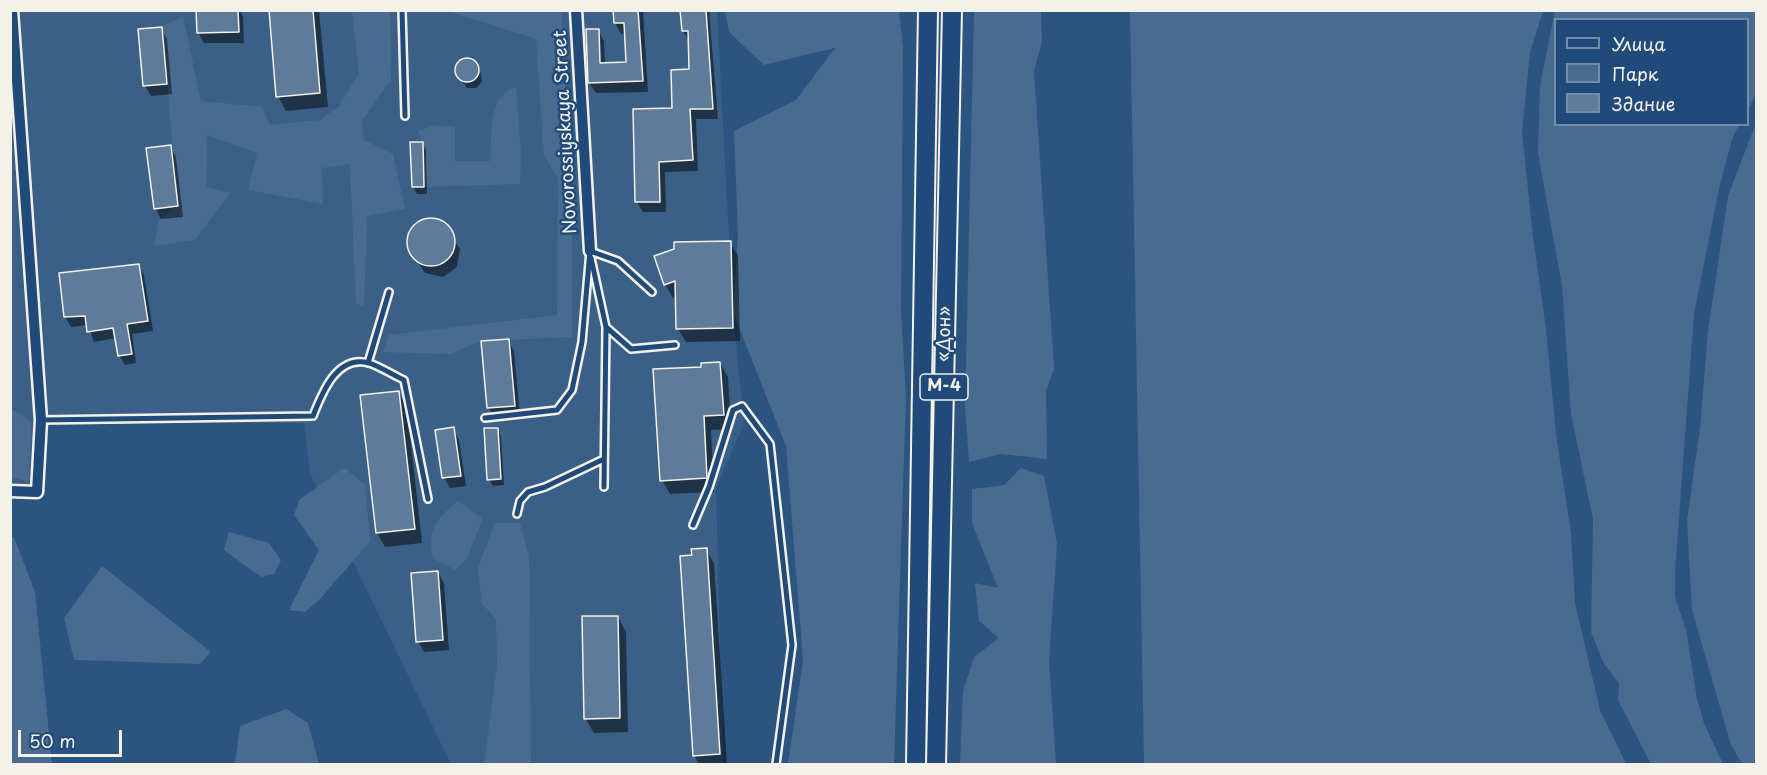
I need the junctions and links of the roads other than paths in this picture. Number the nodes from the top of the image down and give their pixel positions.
1 (12, 10) edge
2 (402, 10) edge
3 (576, 10) edge
4 (928, 10) edge
5 (952, 10) edge
6 (405, 116) dead end
7 (590, 251) junction
8 (389, 292) dead end
9 (652, 292) dead end
10 (606, 327) junction
11 (675, 345) dead end
12 (368, 363) junction
13 (485, 418) dead end
14 (41, 420) junction
15 (604, 459) junction
16 (604, 487) dead end
17 (10, 491) edge
18 (428, 499) dead end
19 (518, 514) dead end
20 (693, 525) dead end
21 (776, 765) edge
22 (916, 765) edge
23 (936, 765) edge

1 - 14 street
2 - 6 lane
3 - 7 street, Novorossiyskaya Street
4 - 22 highway, «Дон» / М-4
5 - 23 highway, «Дон» / М-4
7 - 9 lane
7 - 10 lane
7 - 13 lane
8 - 12 lane
10 - 11 lane
10 - 15 lane
12 - 14 lane
12 - 18 lane
14 - 17 street
15 - 16 lane
15 - 19 lane
20 - 21 lane

